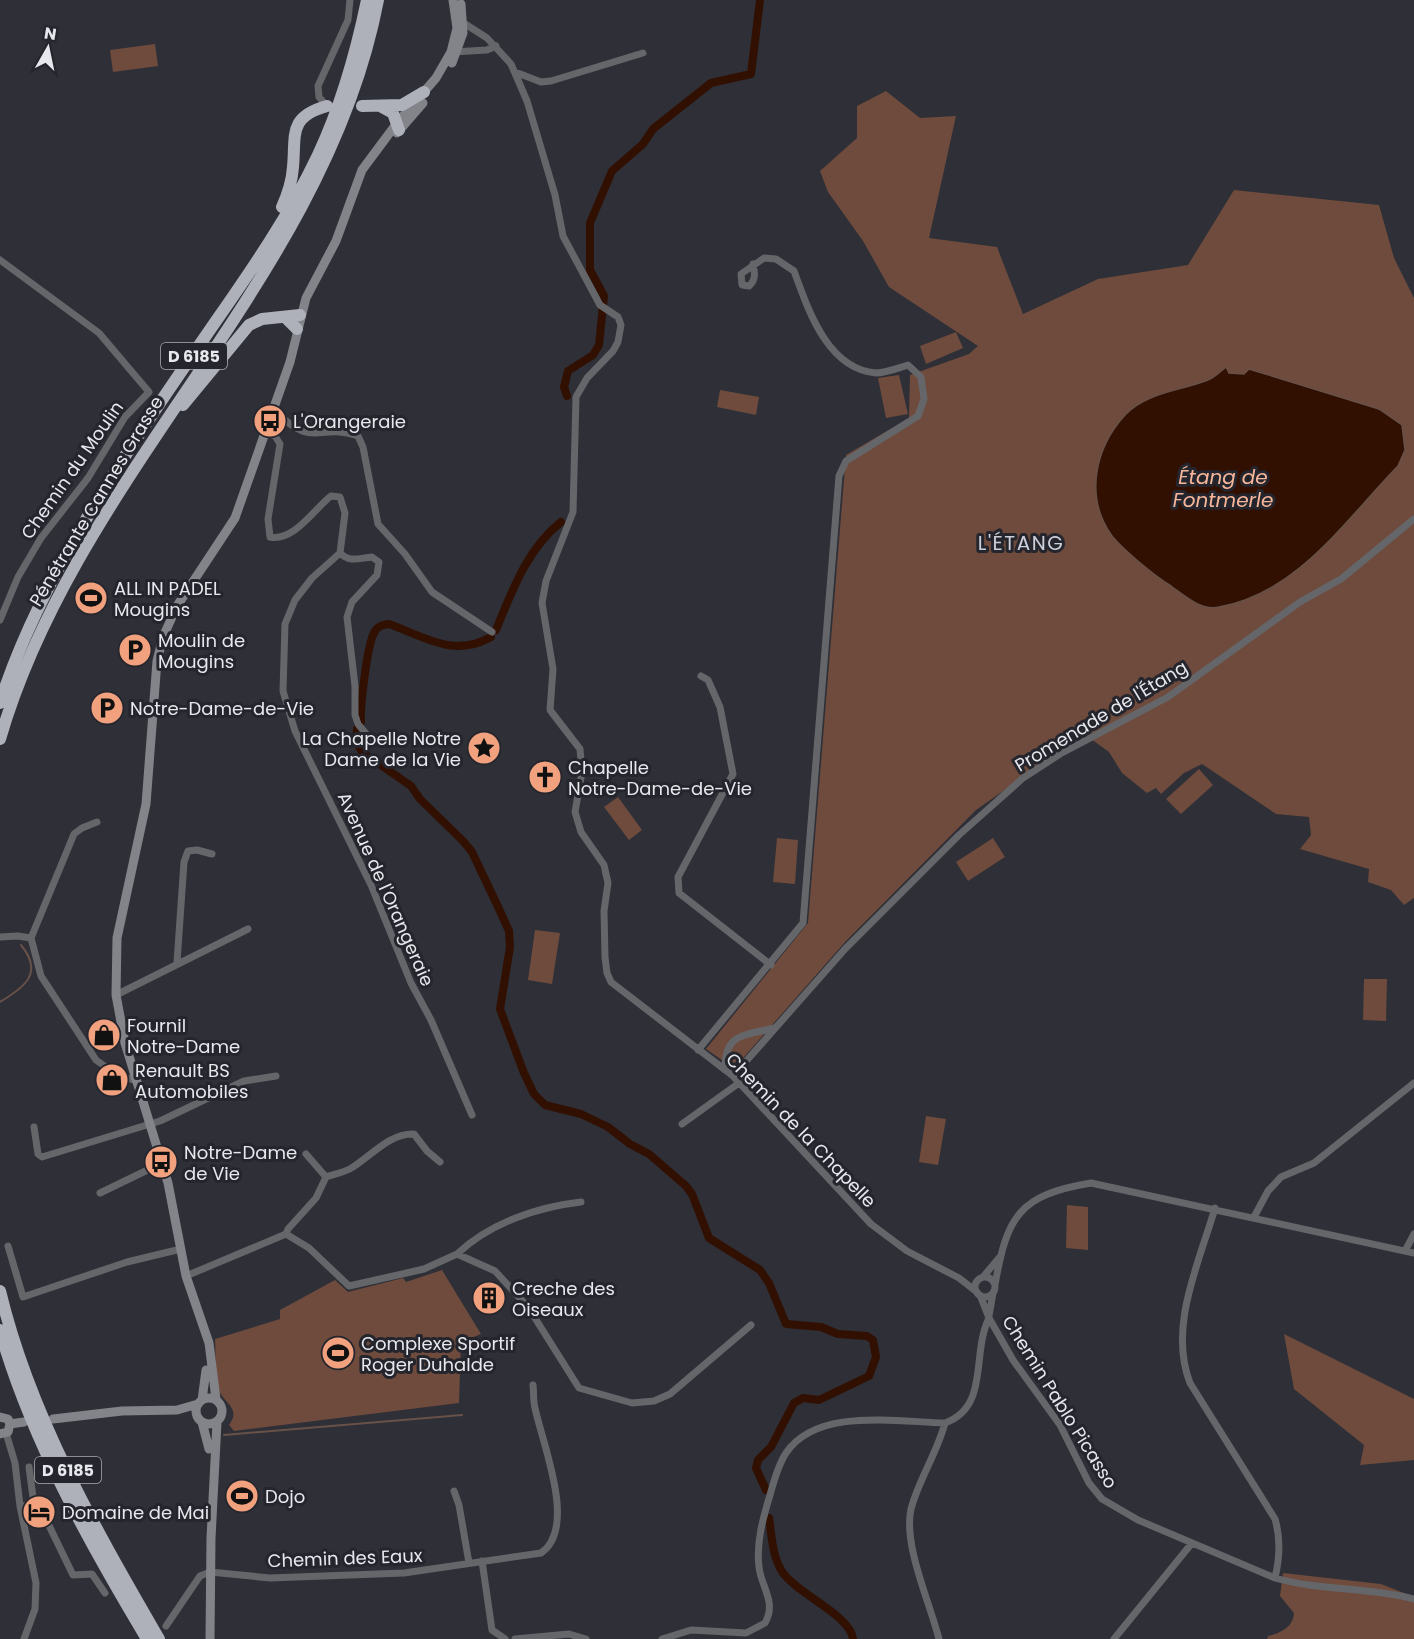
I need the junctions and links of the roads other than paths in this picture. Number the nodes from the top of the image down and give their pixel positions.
1 (350, 0) edge
2 (367, 0) edge
3 (380, 0) edge
4 (453, 0) edge
5 (460, 0) edge
6 (460, 20) junction
7 (496, 46) junction
8 (454, 52) junction
9 (643, 52) dead end
10 (516, 74) junction
11 (424, 92) junction
12 (327, 106) joint
13 (362, 106) dead end
14 (382, 107) junction
15 (398, 127) junction
16 (0, 260) edge
17 (753, 264) dead end
18 (300, 315) junction
19 (285, 317) junction
20 (216, 322) junction
21 (297, 329) junction
22 (274, 410) junction
23 (266, 432) junction
24 (141, 458) junction
25 (1414, 519) edge
26 (340, 553) junction
27 (0, 620) edge
28 (492, 632) dead end
29 (701, 676) dead end
30 (0, 703) edge
31 (0, 739) edge
32 (372, 741) dead end
33 (97, 822) dead end
34 (212, 854) dead end
35 (248, 929) dead end
36 (0, 938) edge
37 (31, 938) junction
38 (177, 962) junction
39 (771, 965) junction
40 (116, 995) junction
41 (774, 1028) junction
42 (698, 1050) junction
43 (725, 1070) junction
44 (276, 1076) dead end
45 (733, 1076) junction
46 (137, 1081) junction
47 (739, 1083) junction
48 (1414, 1083) edge
49 (472, 1115) dead end
50 (150, 1124) junction
51 (682, 1124) dead end
52 (34, 1127) dead end
53 (306, 1154) dead end
54 (440, 1162) dead end
55 (162, 1163) junction
56 (326, 1177) junction
57 (100, 1193) dead end
58 (581, 1202) dead end
59 (1215, 1208) junction
60 (1254, 1217) junction
61 (286, 1234) junction
62 (1414, 1234) edge
63 (8, 1246) dead end
64 (181, 1249) junction
65 (1405, 1251) junction
66 (1414, 1253) edge
67 (457, 1254) junction
68 (999, 1258) junction
69 (186, 1276) junction
70 (959, 1278) junction
71 (981, 1278) junction
72 (995, 1285) junction
73 (0, 1291) edge
74 (993, 1293) junction
75 (979, 1294) junction
76 (988, 1320) junction
77 (750, 1325) dead end
78 (0, 1330) edge
79 (205, 1332) junction
80 (534, 1385) dead end
81 (216, 1400) junction
82 (200, 1402) junction
83 (177, 1410) junction
84 (0, 1418) edge
85 (53, 1419) dead end
86 (200, 1420) junction
87 (24, 1422) dead end
88 (217, 1422) junction
89 (945, 1423) junction
90 (5, 1431) edge
91 (29, 1467) dead end
92 (454, 1491) dead end
93 (34, 1505) junction
94 (20, 1506) junction
95 (211, 1538) junction
96 (1192, 1542) junction
97 (482, 1561) junction
98 (469, 1563) junction
99 (210, 1572) junction
100 (1275, 1578) junction
101 (105, 1593) dead end
102 (1414, 1599) edge
103 (166, 1626) dead end
104 (24, 1639) edge
105 (147, 1639) edge
106 (159, 1639) edge
107 (210, 1639) edge
108 (505, 1639) edge
109 (515, 1639) edge
110 (586, 1639) edge
111 (662, 1639) edge
112 (939, 1639) edge
113 (1114, 1639) edge

1 - 12 street
2 - 20 highway, Pénétrante Cannes Grasse / D 6185
3 - 24 highway, Pénétrante Cannes Grasse / D 6185
4 - 6 main road
5 - 6 main road
6 - 7 street, Chemin de la Chapelle
6 - 8 main road
7 - 8 street
7 - 10 street, Chemin de la Chapelle
8 - 11 main road
8 - 15 main road
9 - 10 street
10 - 42 street, Chemin de la Chapelle
11 - 14 highway
11 - 15 main road
12 - 20 highway
13 - 14 highway
14 - 15 highway
15 - 18 main road
16 - 27 street, Chemin du Moulin
17 - 39 street
18 - 19 highway
18 - 21 main road
19 - 21 highway
19 - 24 highway
20 - 30 highway, Pénétrante Cannes Grasse / D 6185
21 - 22 main road
22 - 23 main road
22 - 28 street
23 - 26 street
23 - 40 main road
24 - 31 highway, Pénétrante Cannes Grasse / D 6185
25 - 41 street, Promenade de l'Étang
26 - 32 street
26 - 49 street, Avenue de l'Orangeraie
29 - 39 street
33 - 37 street
34 - 38 street
35 - 38 street
36 - 37 street
37 - 46 street
38 - 40 street
39 - 42 street
40 - 46 main road
41 - 43 street
41 - 45 street, Promenade de l'Étang
42 - 43 street, Chemin de la Chapelle
43 - 45 street, Chemin de la Chapelle
44 - 50 street
45 - 47 street, Chemin de la Chapelle
46 - 50 main road
47 - 51 street
47 - 70 street, Chemin de la Chapelle
48 - 60 street
50 - 52 street
50 - 55 main road
53 - 56 street
54 - 56 street
55 - 57 street
55 - 64 main road
56 - 61 street
58 - 67 street
59 - 60 street
59 - 68 street
59 - 100 street
60 - 65 street
61 - 67 street
61 - 69 street
62 - 65 street
63 - 64 street
64 - 69 main road
65 - 66 street
67 - 77 street
68 - 71 street
68 - 72 street
69 - 79 main road
70 - 71 street, Chemin de la Chapelle
70 - 75 street, Chemin de la Chapelle
71 - 72 street
71 - 75 street
72 - 74 street
73 - 106 highway, D 6185
74 - 75 street
74 - 76 street, Chemin Pablo Picasso
75 - 76 street, Chemin Pablo Picasso
76 - 89 street
76 - 96 street, Chemin Pablo Picasso
78 - 105 highway, D 6185
79 - 81 main road
79 - 82 main road
80 - 97 street, Chemin des Eaux
81 - 82 main road
81 - 88 main road
82 - 83 main road
82 - 86 main road
83 - 85 main road
83 - 86 main road
84 - 90 main road
86 - 88 main road
86 - 95 main road
87 - 90 main road
88 - 95 main road
89 - 111 street
89 - 112 street
90 - 94 street
91 - 93 street
92 - 98 street
93 - 94 street
93 - 101 street
94 - 104 street
95 - 99 main road
96 - 100 street, Chemin Pablo Picasso
96 - 113 street
97 - 98 street, Chemin des Eaux
97 - 108 street
98 - 99 street, Chemin des Eaux
99 - 103 street
99 - 107 main road
100 - 102 street, Chemin Pablo Picasso
109 - 110 street

